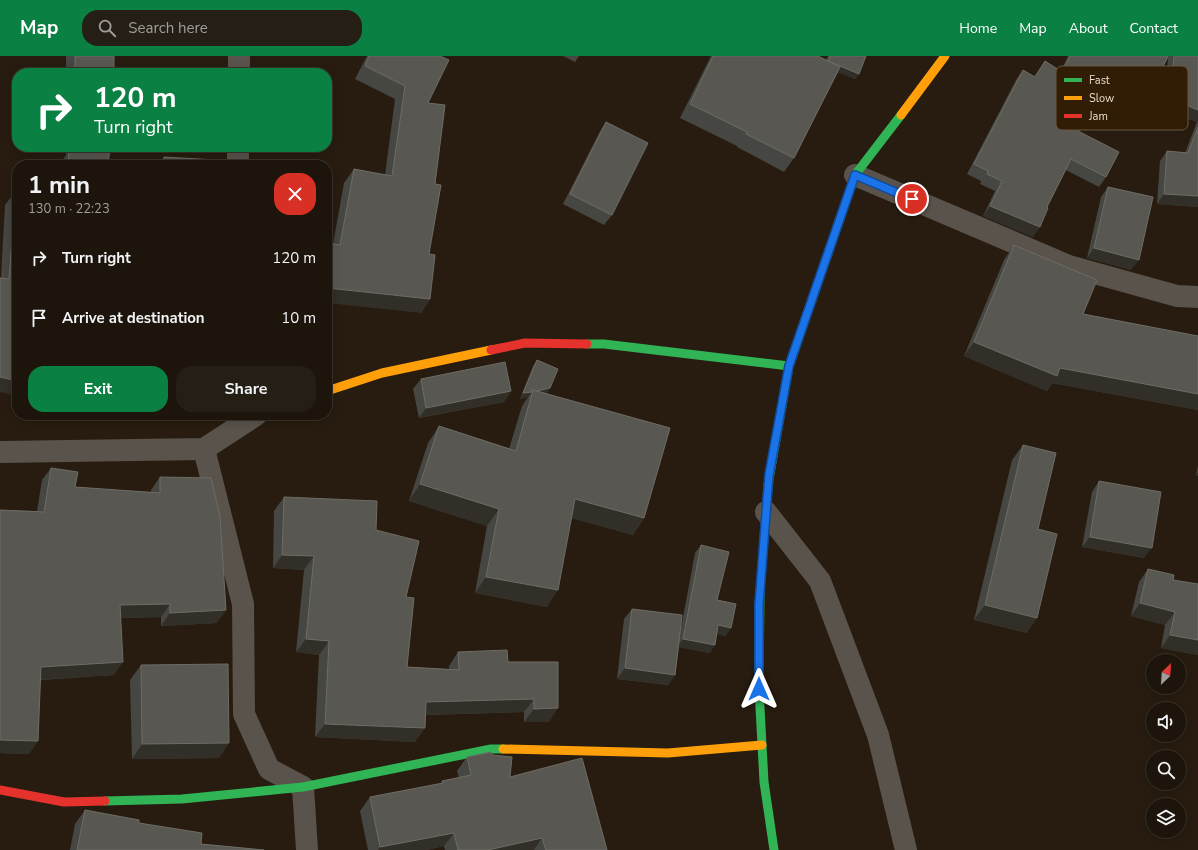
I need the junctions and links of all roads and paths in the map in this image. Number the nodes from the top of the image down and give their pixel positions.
1 (239, 56) edge
2 (945, 56) edge
3 (239, 68) edge
4 (855, 175) junction
5 (1198, 297) edge
6 (789, 366) junction
7 (332, 389) edge
8 (248, 420) edge
9 (204, 449) junction
10 (0, 452) edge
11 (766, 512) junction
12 (762, 745) junction
13 (303, 787) junction
14 (0, 790) edge
15 (307, 850) edge
16 (774, 850) edge
17 (906, 850) edge

1 - 3 street
2 - 4 street
4 - 5 street
4 - 6 street
6 - 7 street
6 - 11 street
8 - 9 street
9 - 10 street
9 - 13 street
11 - 12 street
11 - 17 street
12 - 13 street
12 - 16 street
13 - 14 street
13 - 15 street

